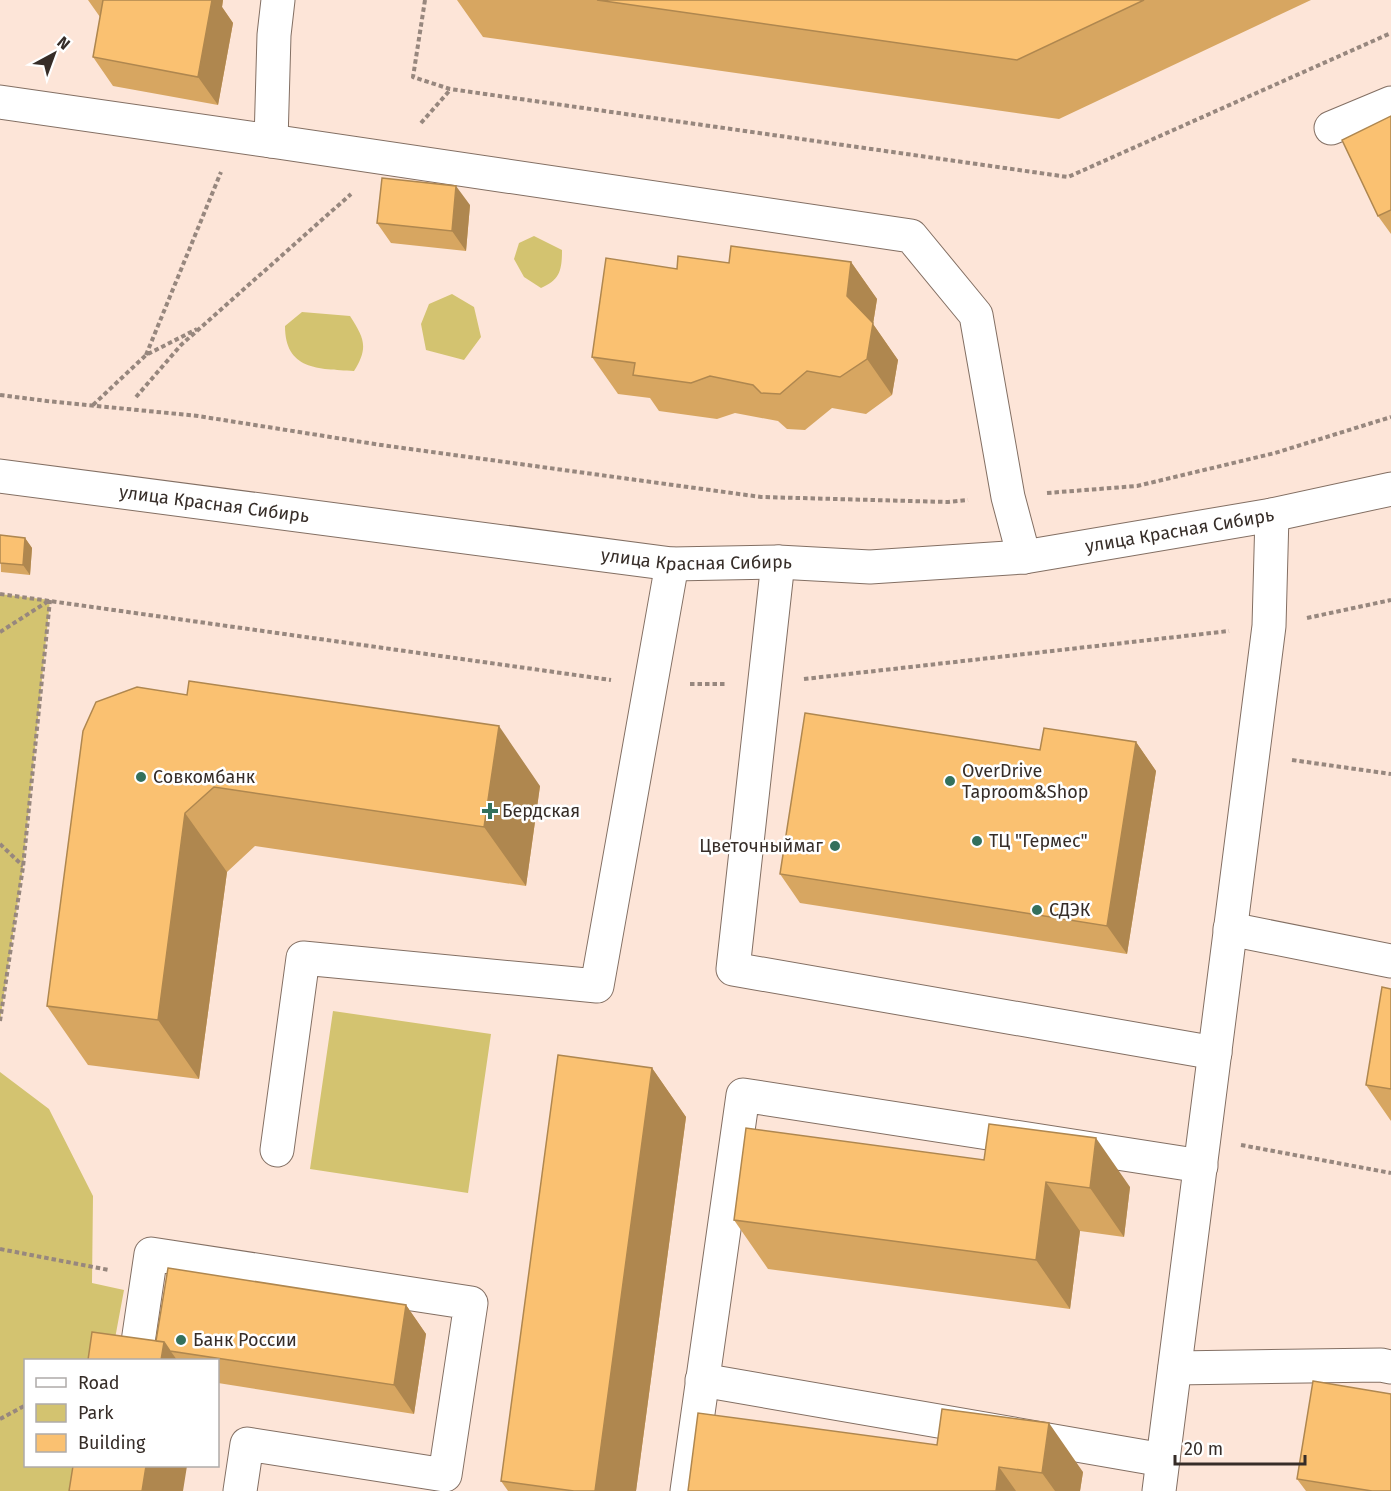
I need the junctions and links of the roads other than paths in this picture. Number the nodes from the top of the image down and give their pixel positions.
1 (278, 0) edge
2 (0, 102) edge
3 (1391, 103) edge
4 (1331, 128) dead end
5 (271, 141) junction
6 (0, 476) edge
7 (1391, 489) edge
8 (1272, 514) junction
9 (1024, 556) junction
10 (778, 562) junction
11 (672, 564) junction
12 (1230, 929) junction
13 (1391, 961) edge
14 (1215, 1053) junction
15 (277, 1150) dead end
16 (1202, 1152) junction
17 (138, 1342) edge
18 (1391, 1367) edge
19 (1175, 1368) junction
20 (702, 1380) junction
21 (1161, 1475) edge
22 (240, 1491) edge
23 (687, 1491) edge

1 - 5 street
2 - 5 street
3 - 4 street
5 - 9 street
6 - 11 street, улица Красная Сибирь
7 - 8 street, улица Красная Сибирь
8 - 9 street, улица Красная Сибирь
8 - 12 street
9 - 10 street, улица Красная Сибирь
10 - 11 street, улица Красная Сибирь
10 - 14 street
11 - 15 street
12 - 13 street
12 - 14 street
14 - 16 street
16 - 19 street
16 - 20 street
17 - 22 street
18 - 19 street
19 - 21 street
20 - 21 street
20 - 23 street

